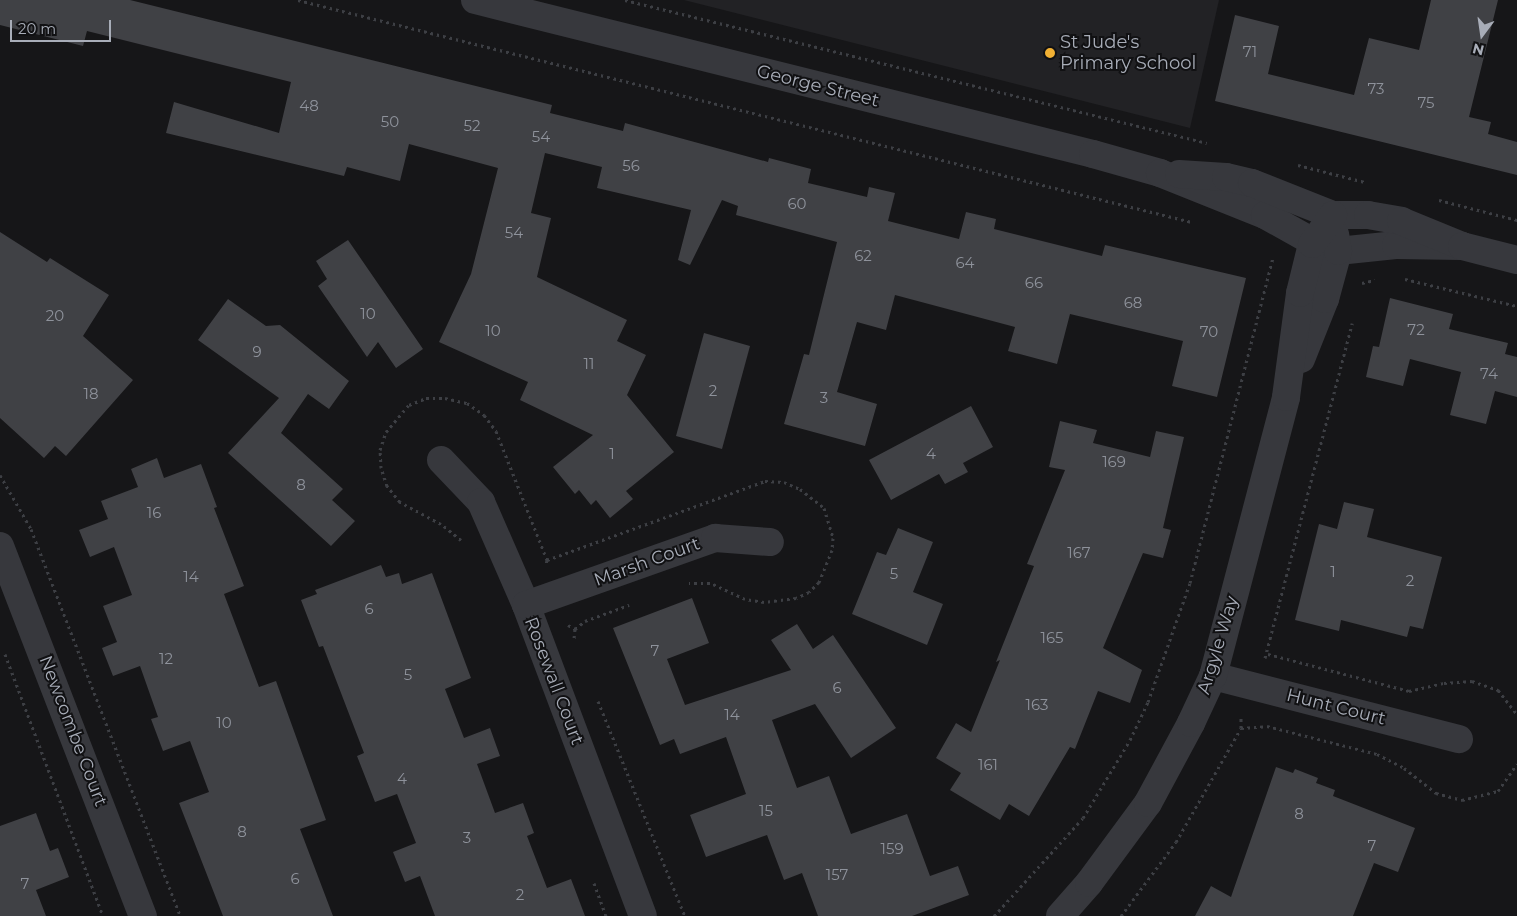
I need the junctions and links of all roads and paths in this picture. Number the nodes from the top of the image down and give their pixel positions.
1 (298, 0) edge
2 (475, 0) edge
3 (625, 0) edge
4 (1208, 143) dead end
5 (1295, 164) dead end
6 (1160, 173) junction
7 (1372, 184) dead end
8 (1430, 198) dead end
9 (1333, 215) junction
10 (1517, 220) edge
11 (1203, 225) dead end
12 (1312, 244) junction
13 (1462, 246) junction
14 (1338, 251) junction
15 (1268, 255) dead end
16 (1273, 257) junction
17 (1517, 260) edge
18 (1282, 261) dead end
19 (1397, 276) dead end
20 (1385, 277) dead end
21 (1353, 281) dead end
22 (1362, 283) junction
23 (1359, 292) dead end
24 (1517, 306) edge
25 (1352, 321) dead end
26 (1286, 397) junction
27 (441, 460) dead end
28 (0, 475) edge
29 (770, 542) dead end
30 (0, 546) edge
31 (526, 605) junction
32 (560, 621) dead end
33 (574, 642) dead end
34 (4, 649) dead end
35 (1268, 654) junction
36 (1262, 662) dead end
37 (1213, 676) junction
38 (596, 697) dead end
39 (1240, 710) dead end
40 (1517, 714) edge
41 (1241, 728) junction
42 (1459, 739) dead end
43 (1517, 764) edge
44 (103, 916) edge
45 (143, 916) edge
46 (180, 916) edge
47 (643, 916) edge
48 (685, 916) edge
49 (994, 916) edge
50 (1060, 916) edge
51 (1121, 916) edge

1 - 11 path
2 - 6 street, George Street
3 - 4 path
5 - 7 path
6 - 9 street, George Street
6 - 12 street, George Street
8 - 10 path
9 - 12 street
9 - 13 street, George Street
9 - 14 street
12 - 14 street, George Street
12 - 26 street, Argyle Way
13 - 14 street, George Street
13 - 17 street, George Street
14 - 26 street, Argyle Way
15 - 16 path
16 - 18 path
16 - 49 path
19 - 24 path
20 - 22 path
21 - 22 path
22 - 23 path
25 - 35 path
26 - 37 street, Argyle Way
27 - 31 street, Rosewall Court
28 - 46 path
29 - 31 street, Marsh Court
30 - 45 street, Newcombe Court
31 - 47 street, Rosewall Court
32 - 33 path
34 - 44 path
35 - 36 path
35 - 40 path
37 - 42 street, Hunt Court
37 - 50 street, Argyle Way
38 - 48 path
39 - 41 path
41 - 43 path
41 - 51 path

